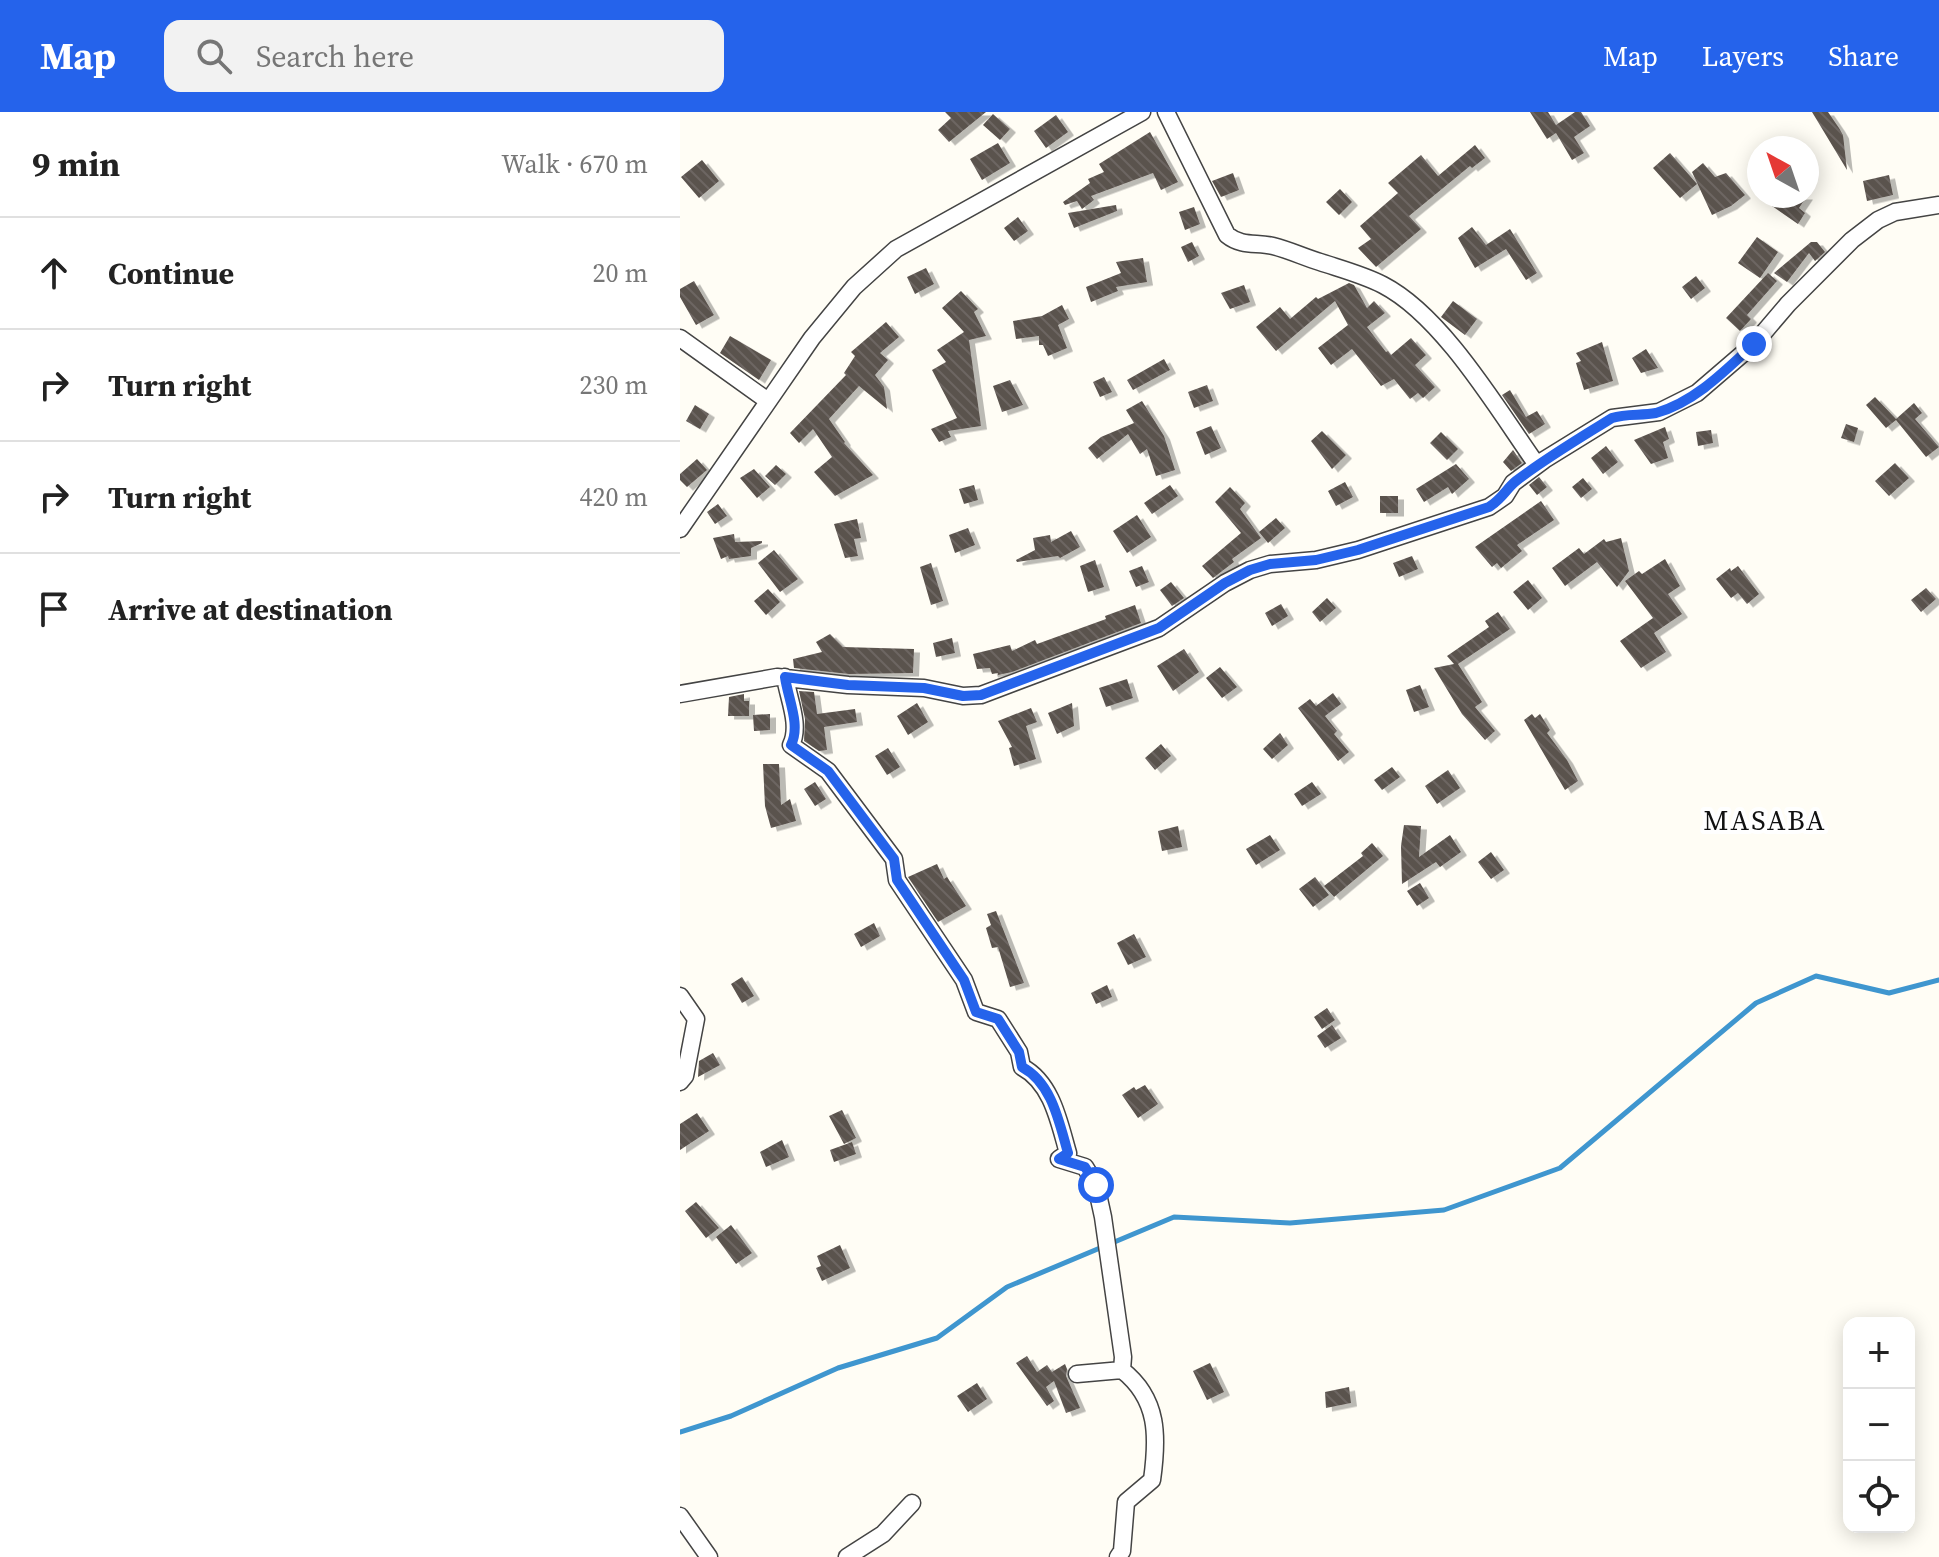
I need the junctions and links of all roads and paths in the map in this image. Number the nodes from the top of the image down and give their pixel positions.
1 (1142, 112) edge
2 (1166, 112) edge
3 (1939, 205) edge
4 (680, 338) edge
5 (768, 401) junction
6 (1537, 465) junction
7 (680, 529) edge
8 (785, 677) junction
9 (680, 694) edge
10 (680, 996) edge
11 (680, 1082) edge
12 (1122, 1370) junction
13 (1077, 1374) dead end
14 (912, 1503) dead end
15 (680, 1516) edge
16 (709, 1557) edge
17 (847, 1557) edge
18 (1118, 1557) edge

1 - 5 street
2 - 6 street
3 - 6 street
4 - 5 street
5 - 7 street
6 - 8 street
8 - 9 street
8 - 12 street
10 - 11 street
12 - 13 street
12 - 18 street
14 - 17 street
15 - 16 street

